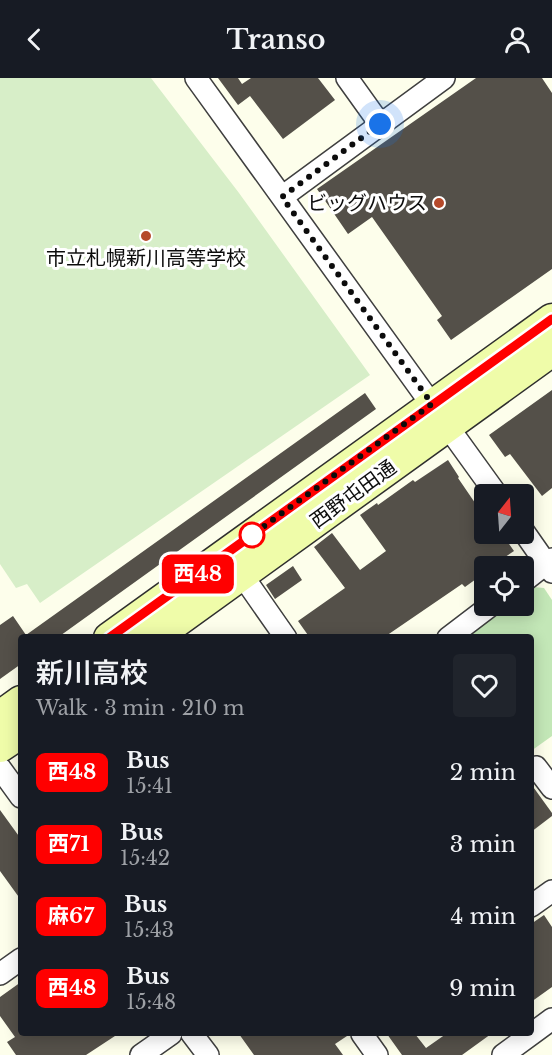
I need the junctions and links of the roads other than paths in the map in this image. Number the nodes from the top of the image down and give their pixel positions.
1 (196, 78) edge
2 (347, 78) edge
3 (444, 78) edge
4 (380, 124) junction
5 (282, 197) junction
6 (552, 319) edge
7 (552, 351) edge
8 (440, 415) junction
9 (489, 484) edge
10 (533, 544) edge
11 (234, 564) junction
12 (550, 565) edge
13 (534, 575) edge
14 (477, 616) edge
15 (116, 634) edge
16 (157, 634) edge
17 (283, 634) edge
18 (453, 634) edge
19 (18, 703) edge
20 (0, 716) edge
21 (18, 735) edge
22 (0, 747) edge
23 (540, 765) edge
24 (0, 768) edge
25 (552, 788) edge
26 (18, 793) edge
27 (552, 891) edge
28 (534, 904) edge
29 (18, 961) edge
30 (0, 974) edge
31 (552, 1019) edge
32 (534, 1032) edge
33 (168, 1036) edge
34 (194, 1036) edge
35 (363, 1036) edge
36 (528, 1036) edge
37 (141, 1055) edge
38 (208, 1055) edge
39 (377, 1055) edge
40 (502, 1055) edge

1 - 5 street
2 - 4 street
3 - 4 street
4 - 5 street
5 - 8 street
6 - 8 street, 西野屯田通
7 - 8 street, 西野屯田通
8 - 9 street
8 - 11 street, 西野屯田通
10 - 12 street
11 - 15 street, 西野屯田通
11 - 16 street, 西野屯田通
11 - 17 street
12 - 13 street
14 - 18 street
19 - 20 street
21 - 22 street
23 - 25 street
24 - 26 street
27 - 28 street
29 - 30 street
31 - 32 street
33 - 37 street
34 - 38 street
35 - 39 street
36 - 40 street

